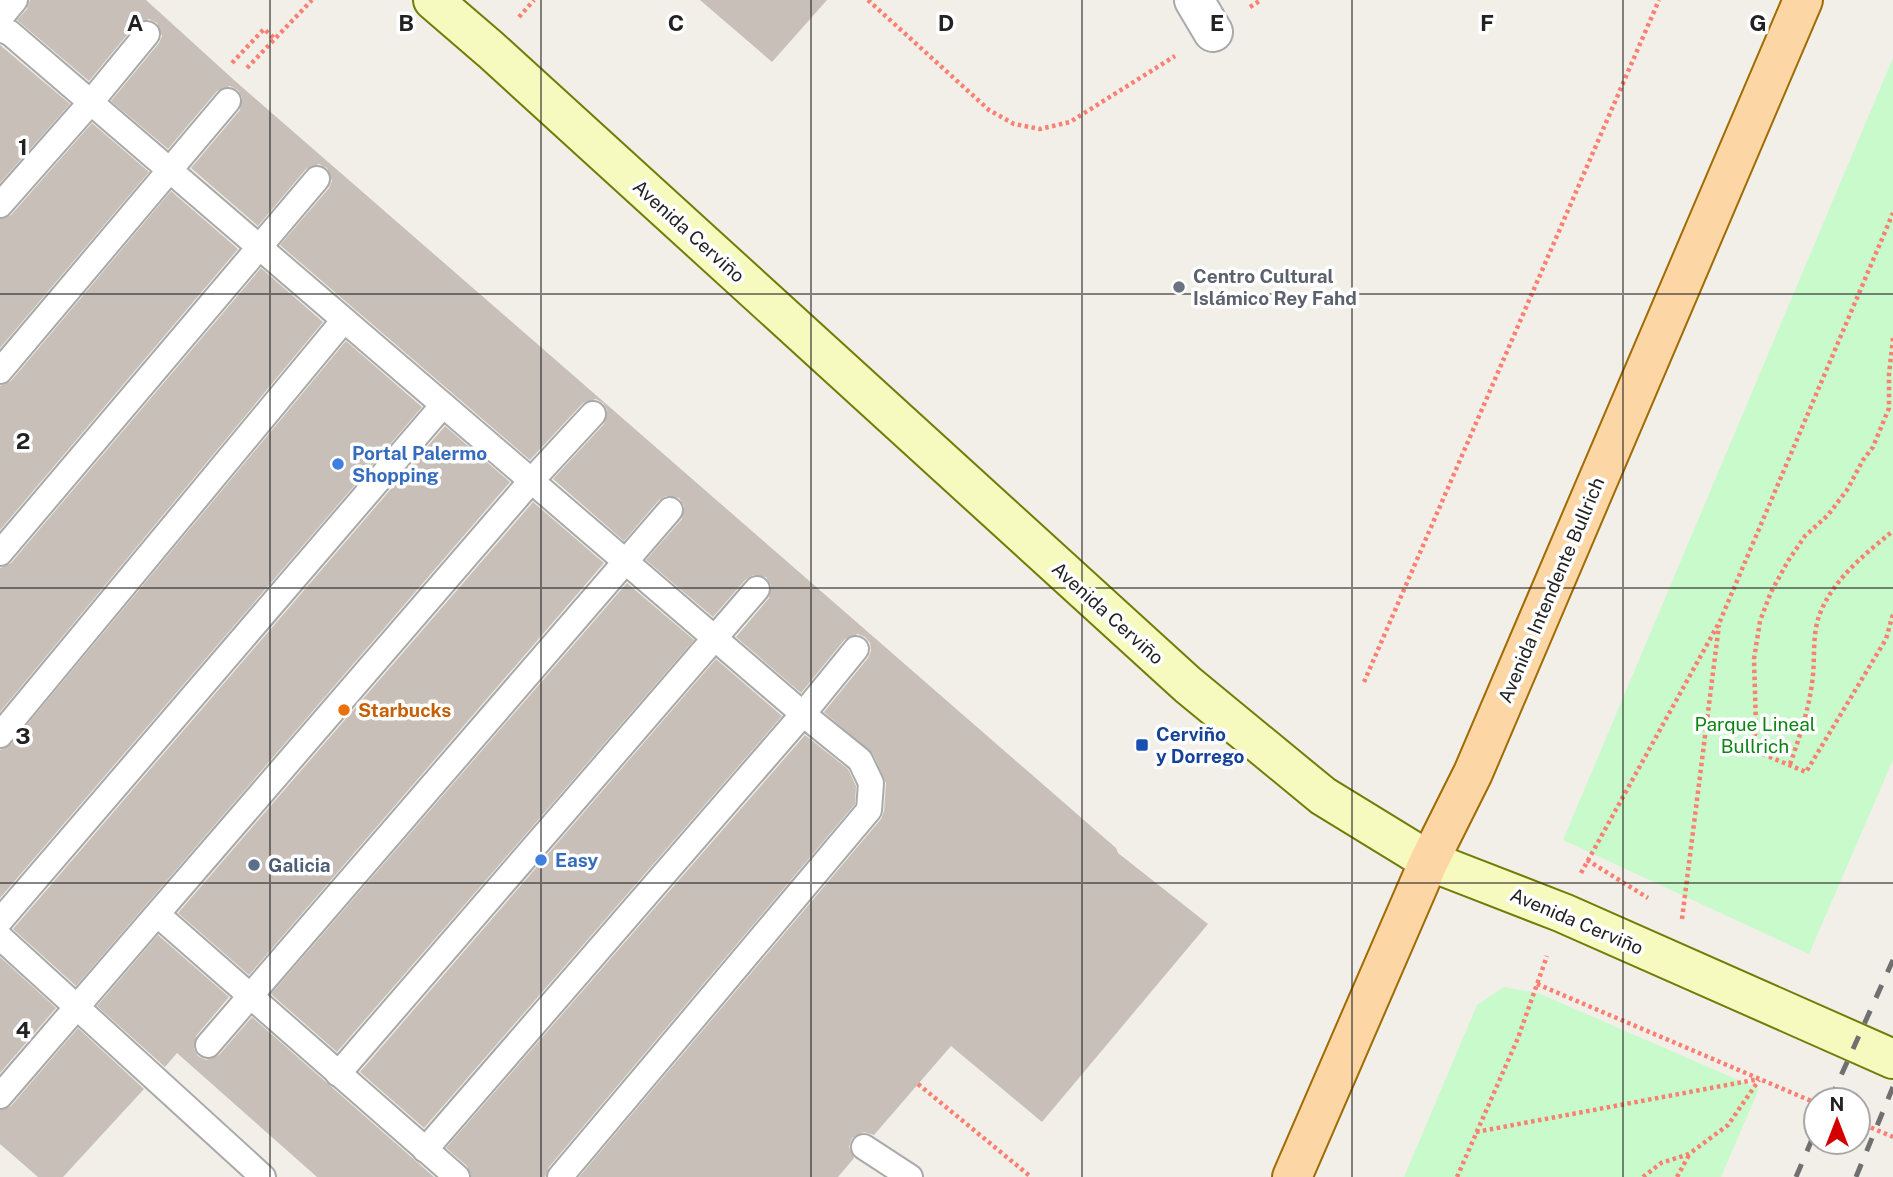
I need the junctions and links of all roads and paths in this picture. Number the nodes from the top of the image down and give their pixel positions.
1 (15, 0) edge
2 (312, 0) edge
3 (433, 0) edge
4 (869, 0) edge
5 (1261, 0) edge
6 (1659, 0) edge
7 (1803, 0) edge
8 (1203, 16) edge
9 (0, 18) edge
10 (0, 29) edge
11 (147, 34) dead end
12 (275, 39) junction
13 (237, 68) dead end
14 (243, 73) dead end
15 (228, 101) dead end
16 (91, 102) junction
17 (171, 171) junction
18 (317, 179) dead end
19 (0, 205) edge
20 (1893, 213) edge
21 (259, 247) junction
22 (344, 320) junction
23 (1893, 338) edge
24 (0, 371) edge
25 (443, 405) junction
26 (593, 414) dead end
27 (531, 481) junction
28 (670, 510) dead end
29 (1893, 531) edge
30 (0, 553) edge
31 (624, 561) junction
32 (757, 589) dead end
33 (1893, 614) edge
34 (1720, 621) junction
35 (715, 639) junction
36 (856, 649) dead end
37 (1364, 682) dead end
38 (803, 714) junction
39 (0, 735) edge
40 (1790, 764) dead end
41 (1429, 861) junction
42 (1563, 913) junction
43 (158, 915) junction
44 (1682, 919) dead end
45 (0, 921) edge
46 (0, 937) edge
47 (1537, 984) junction
48 (250, 997) junction
49 (84, 1012) junction
50 (208, 1045) dead end
51 (1893, 1059) edge
52 (338, 1074) junction
53 (1760, 1079) junction
54 (918, 1084) dead end
55 (0, 1096) edge
56 (1802, 1097) edge
57 (1872, 1128) edge
58 (1476, 1132) junction
59 (1893, 1137) edge
60 (864, 1147) dead end
61 (425, 1150) junction
62 (1689, 1154) junction
63 (264, 1177) edge
64 (457, 1177) edge
65 (560, 1177) edge
66 (910, 1177) edge
67 (1031, 1177) edge
68 (1292, 1177) edge
69 (1457, 1177) edge
70 (1643, 1177) edge
71 (1677, 1177) edge

1 - 9 lane
2 - 12 path
3 - 41 main road, Avenida Cerviño
4 - 8 path
5 - 8 path
6 - 37 path
7 - 41 main road, Avenida Intendente Bullrich
10 - 16 lane
11 - 16 lane
12 - 13 path
12 - 14 path
15 - 17 lane
16 - 17 lane
16 - 19 lane
17 - 21 lane
17 - 24 lane
18 - 21 lane
20 - 34 path
21 - 22 lane
21 - 30 lane
22 - 25 lane
22 - 39 lane
23 - 33 path
25 - 27 lane
25 - 45 lane
26 - 27 lane
27 - 31 lane
27 - 43 lane
28 - 31 lane
29 - 40 path
31 - 35 lane
31 - 48 lane
32 - 35 lane
34 - 42 path
34 - 44 path
35 - 38 lane
35 - 52 lane
36 - 38 lane
38 - 61 lane
38 - 65 lane
41 - 42 main road, Avenida Cerviño
41 - 68 main road, Avenida Intendente Bullrich
42 - 47 path
42 - 51 main road, Avenida Cerviño
43 - 48 lane
43 - 49 lane
46 - 49 lane
47 - 53 path
47 - 58 path
48 - 50 lane
48 - 52 lane
49 - 55 lane
49 - 63 lane
52 - 61 lane
53 - 56 path
53 - 58 path
53 - 62 path
54 - 67 path
57 - 59 path
58 - 69 path
60 - 66 lane
61 - 64 lane
62 - 70 path
62 - 71 path

